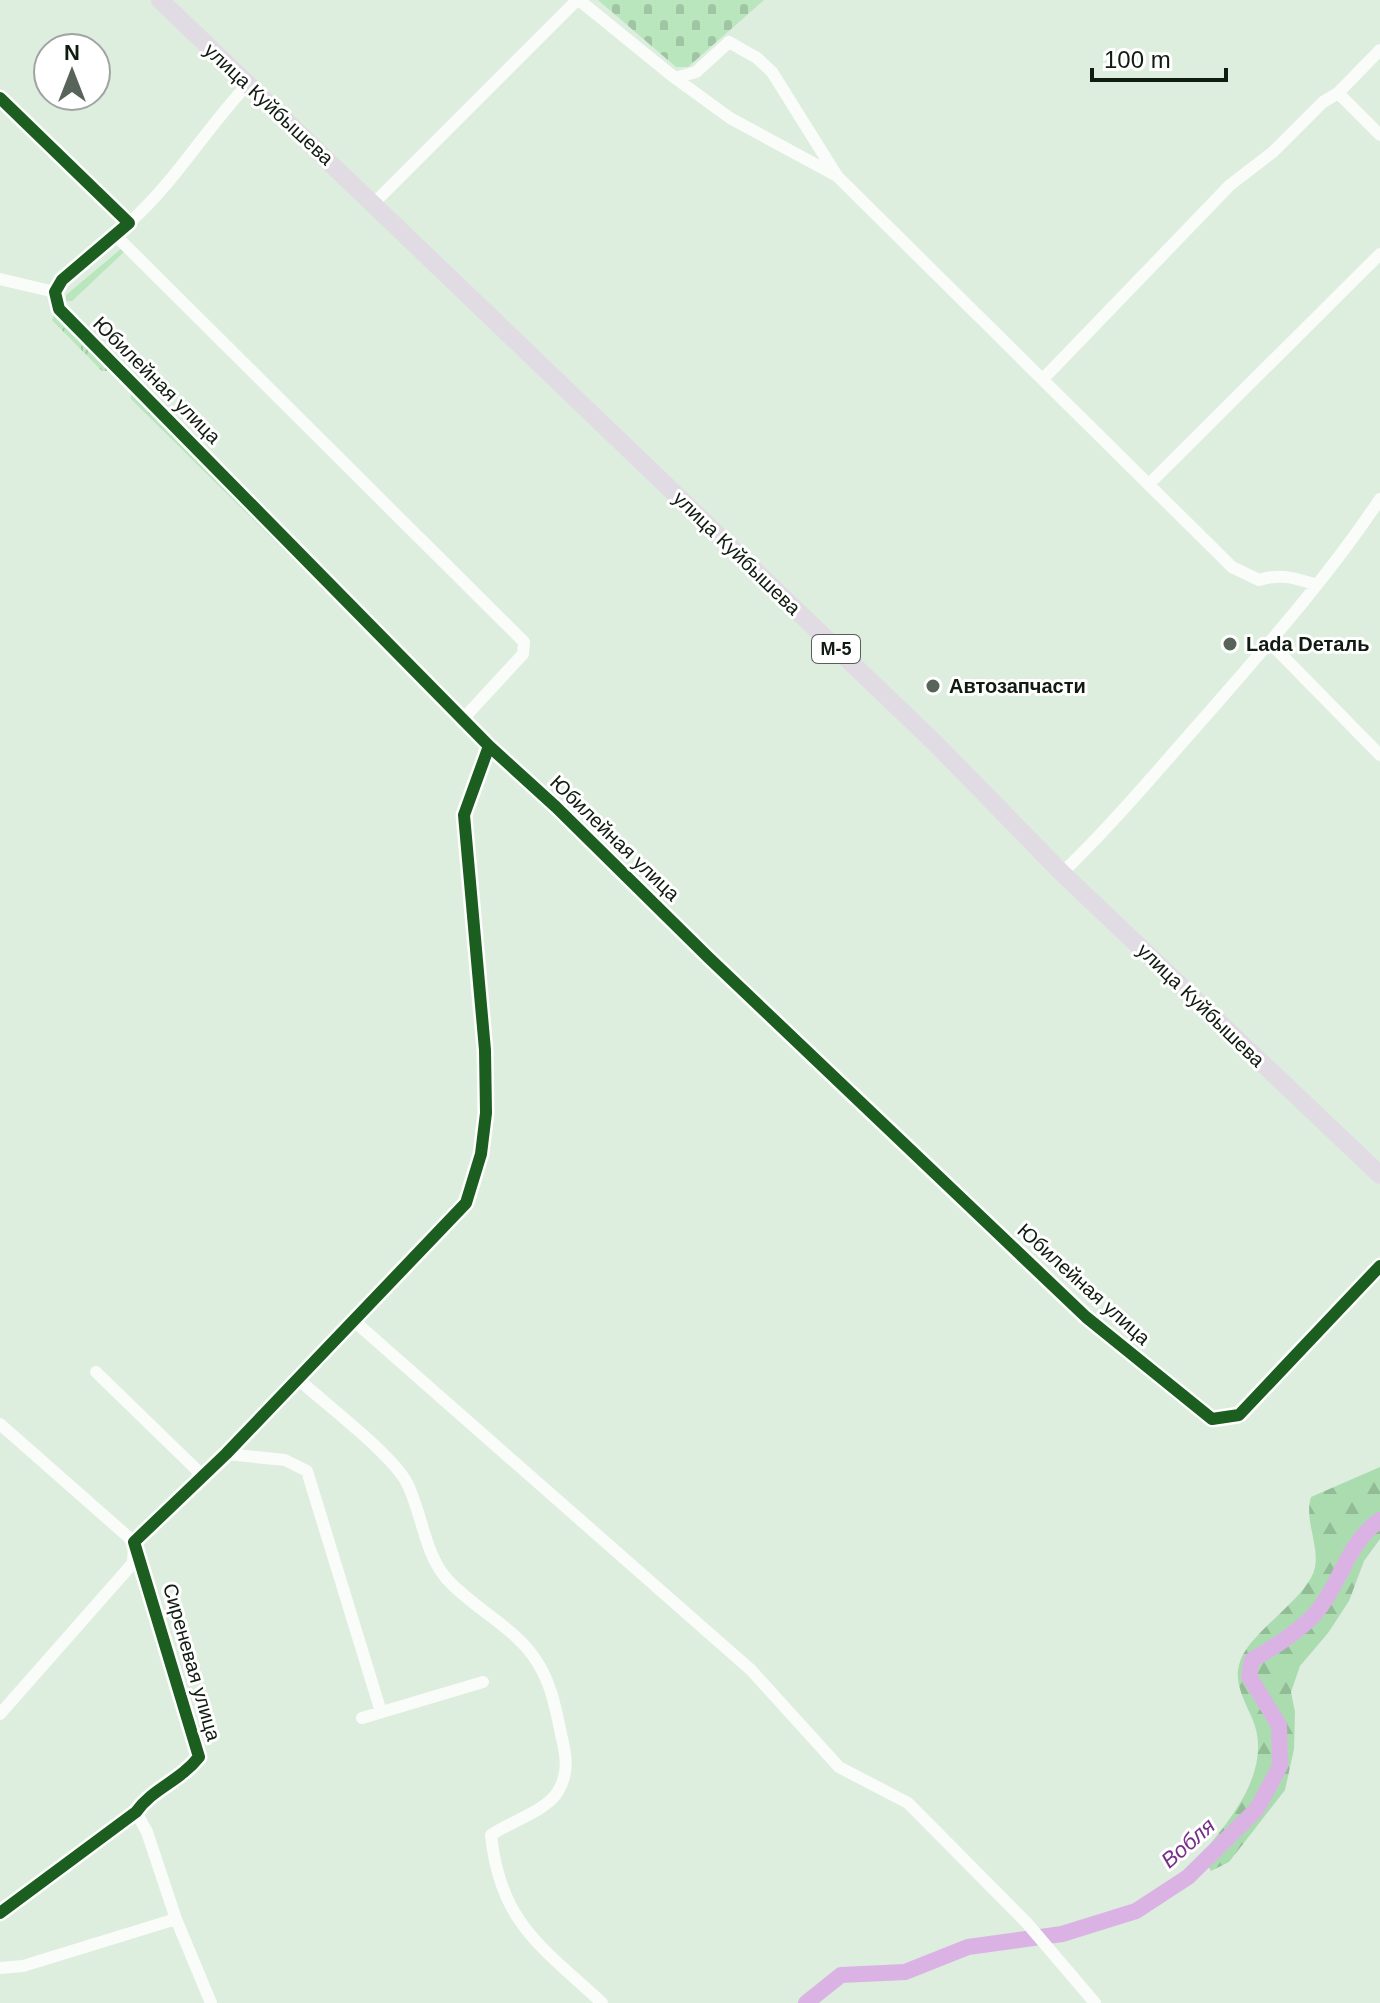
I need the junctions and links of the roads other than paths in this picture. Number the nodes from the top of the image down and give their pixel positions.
1 (160, 0) edge
2 (578, 0) edge
3 (1380, 50) edge
4 (675, 78) junction
5 (247, 85) junction
6 (1338, 93) junction
7 (0, 98) edge
8 (1380, 135) edge
9 (837, 176) junction
10 (374, 203) junction
11 (129, 223) junction
12 (115, 235) junction
13 (1380, 254) edge
14 (0, 279) edge
15 (55, 292) junction
16 (1043, 379) junction
17 (1149, 484) junction
18 (1380, 499) edge
19 (1317, 585) junction
20 (1269, 642) junction
21 (463, 719) junction
22 (489, 746) junction
23 (1380, 755) edge
24 (1062, 873) junction
25 (1380, 1175) edge
26 (1380, 1266) edge
27 (354, 1321) junction
28 (96, 1372) dead end
29 (297, 1378) junction
30 (0, 1424) edge
31 (226, 1454) junction
32 (201, 1474) junction
33 (134, 1542) junction
34 (483, 1682) dead end
35 (381, 1712) junction
36 (0, 1714) edge
37 (362, 1718) dead end
38 (136, 1812) junction
39 (0, 1913) edge
40 (176, 1919) junction
41 (0, 1968) edge
42 (211, 2003) edge
43 (602, 2003) edge
44 (1095, 2003) edge

1 - 5 highway, улица Куйбышева / М-5
2 - 4 street
2 - 10 street
3 - 6 street
4 - 9 street
4 - 9 street
5 - 10 highway, улица Куйбышева / М-5
5 - 11 street
6 - 8 street
6 - 16 street
7 - 11 street
9 - 16 street
10 - 24 highway, улица Куйбышева / М-5
11 - 12 street
12 - 15 street
12 - 21 street
13 - 17 street
14 - 15 street
15 - 21 street, Юбилейная улица
16 - 17 street
17 - 19 street
18 - 19 street
19 - 20 street
20 - 23 street
20 - 24 street
21 - 22 street, Юбилейная улица
22 - 26 street, Юбилейная улица
22 - 27 street
24 - 25 highway, улица Куйбышева / М-5
27 - 29 street
27 - 44 street
28 - 32 street
29 - 31 street
29 - 43 street
30 - 33 street
31 - 32 street
31 - 35 street
32 - 33 street
33 - 36 street
33 - 38 street, Сиреневая улица
34 - 35 street
35 - 37 street
38 - 39 street
38 - 40 street
40 - 41 street
40 - 42 street

